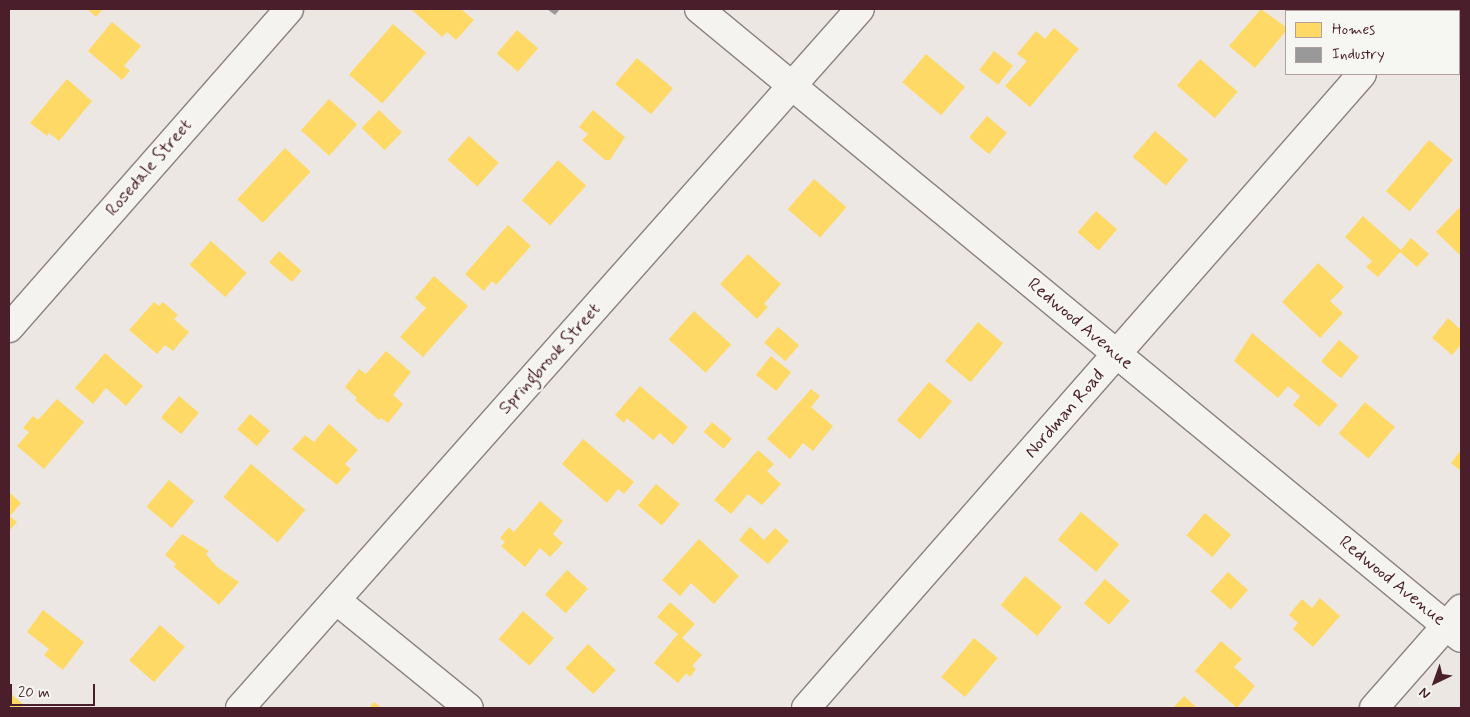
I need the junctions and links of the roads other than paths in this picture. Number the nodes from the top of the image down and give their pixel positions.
1 (289, 9) edge
2 (699, 9) edge
3 (860, 9) edge
4 (1361, 75) edge
5 (792, 86) junction
6 (9, 328) edge
7 (1118, 356) junction
8 (336, 600) junction
9 (1456, 624) edge
10 (240, 708) edge
11 (469, 708) edge
12 (806, 708) edge
13 (1374, 708) edge

1 - 6 street, Rosedale Street
2 - 5 street, Redwood Avenue
3 - 5 street, Springbrook Street
4 - 7 street, Nordman Road
5 - 7 street, Redwood Avenue
5 - 8 street, Springbrook Street
7 - 9 street, Redwood Avenue
7 - 12 street, Nordman Road
8 - 10 street, Springbrook Street
8 - 11 street
9 - 13 street

